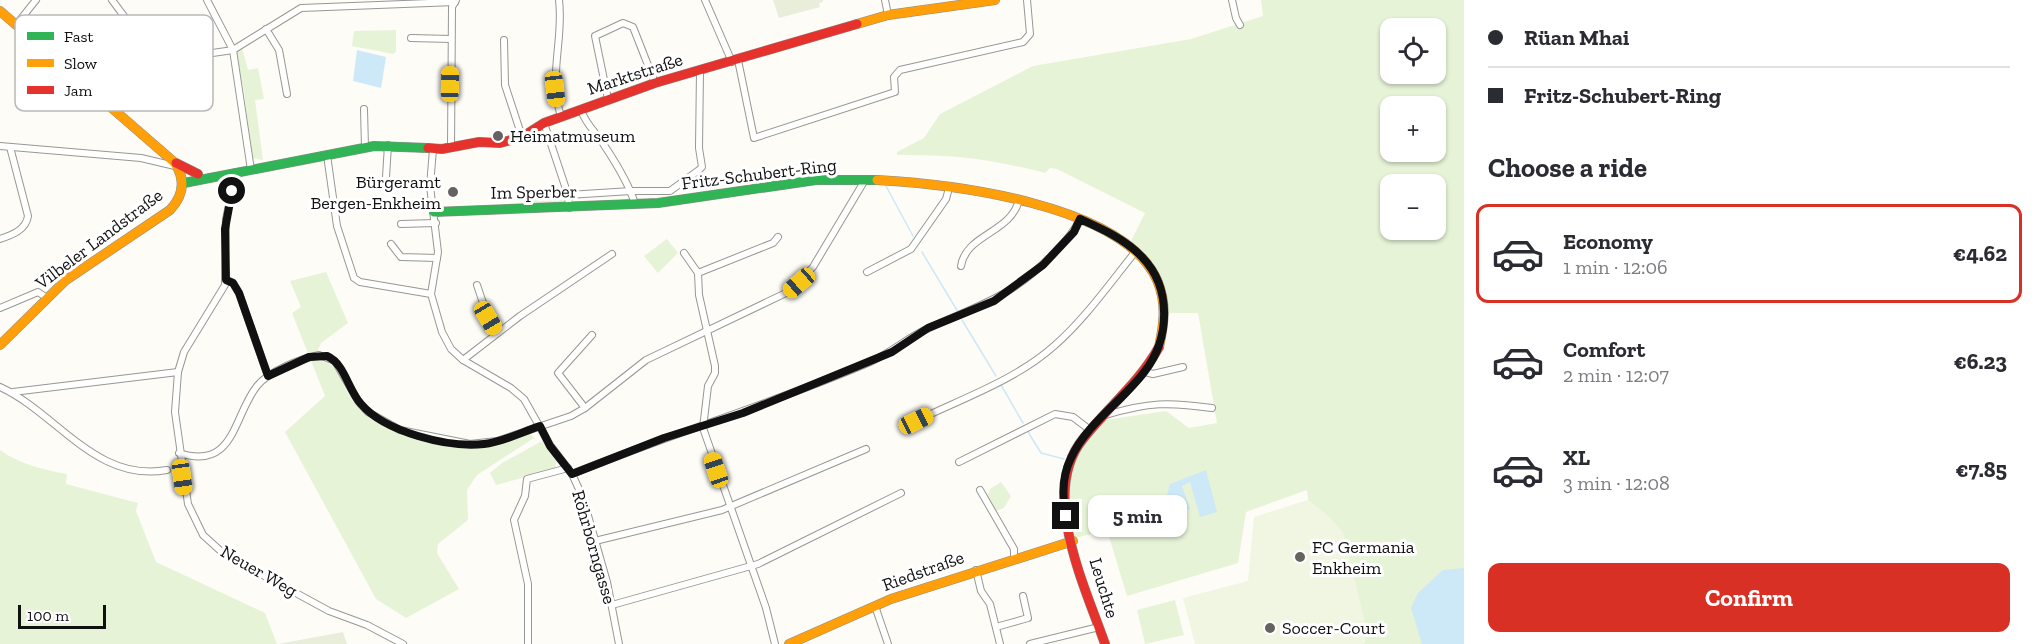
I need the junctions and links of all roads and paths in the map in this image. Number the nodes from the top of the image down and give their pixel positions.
1 (36, 0) edge
2 (112, 0) edge
3 (207, 0) edge
4 (298, 0) edge
5 (559, 0) edge
6 (705, 0) edge
7 (885, 0) edge
8 (995, 0) edge
9 (1027, 0) edge
10 (1232, 0) edge
11 (455, 1) edge
12 (329, 3) edge
13 (301, 8) junction
14 (0, 11) edge
15 (24, 15) edge
16 (123, 15) edge
17 (888, 15) junction
18 (15, 24) edge
19 (1240, 25) dead end
20 (266, 29) junction
21 (411, 38) dead end
22 (452, 39) junction
23 (504, 40) dead end
24 (232, 50) junction
25 (213, 53) edge
26 (735, 61) junction
27 (700, 71) junction
28 (655, 83) junction
29 (287, 94) dead end
30 (608, 99) junction
31 (364, 110) dead end
32 (581, 110) junction
33 (116, 111) edge
34 (561, 117) junction
35 (544, 123) junction
36 (522, 137) junction
37 (0, 146) edge
38 (388, 146) junction
39 (10, 147) junction
40 (157, 147) junction
41 (364, 148) junction
42 (451, 148) junction
43 (434, 149) junction
44 (327, 155) junction
45 (141, 158) junction
46 (176, 165) junction
47 (251, 170) junction
48 (236, 172) junction
49 (198, 174) junction
50 (216, 175) junction
51 (386, 177) dead end
52 (865, 180) junction
53 (184, 183) junction
54 (949, 188) junction
55 (631, 191) junction
56 (568, 195) junction
57 (1019, 200) junction
58 (635, 204) junction
59 (569, 208) junction
60 (434, 212) junction
61 (1080, 219) junction
62 (436, 223) junction
63 (401, 224) dead end
64 (778, 237) dead end
65 (0, 239) edge
66 (391, 244) dead end
67 (1136, 251) junction
68 (684, 253) dead end
69 (612, 254) dead end
70 (437, 258) junction
71 (961, 266) dead end
72 (867, 272) dead end
73 (698, 273) junction
74 (226, 280) junction
75 (477, 285) dead end
76 (431, 294) junction
77 (47, 298) junction
78 (0, 308) edge
79 (709, 330) junction
80 (497, 333) junction
81 (592, 335) dead end
82 (0, 345) edge
83 (463, 360) junction
84 (1183, 367) dead end
85 (178, 372) junction
86 (1145, 372) junction
87 (268, 376) junction
88 (0, 387) edge
89 (13, 392) junction
90 (585, 408) junction
91 (1212, 408) dead end
92 (1104, 416) junction
93 (916, 421) dead end
94 (540, 426) junction
95 (703, 426) junction
96 (1090, 430) junction
97 (866, 449) dead end
98 (179, 453) junction
99 (959, 462) dead end
100 (166, 470) dead end
101 (570, 471) junction
102 (981, 490) dead end
103 (901, 493) dead end
104 (729, 507) junction
105 (595, 541) junction
106 (1073, 541) junction
107 (1014, 557) junction
108 (750, 567) junction
109 (976, 570) junction
110 (1023, 596) dead end
111 (612, 605) junction
112 (875, 606) junction
113 (996, 627) junction
114 (1099, 627) junction
115 (403, 644) edge
116 (528, 644) edge
117 (619, 644) edge
118 (775, 644) edge
119 (789, 644) edge
120 (888, 644) edge
121 (1000, 644) edge
122 (1030, 644) edge
123 (1105, 644) edge

1 - 15 street
2 - 16 street
3 - 24 street
4 - 13 street
5 - 34 street
6 - 26 street
7 - 17 street
8 - 17 street, Marktstraße
9 - 26 street
10 - 19 street
11 - 12 street
11 - 22 street
12 - 13 street
13 - 20 street
14 - 18 street, Vilbeler Landstraße
17 - 26 street, Marktstraße
20 - 24 street
20 - 29 street
21 - 22 street
22 - 42 street
23 - 36 street
24 - 25 street
24 - 47 street
26 - 27 street, Marktstraße
27 - 28 street, Marktstraße
27 - 55 street, Im Sperber
28 - 30 street, Marktstraße
28 - 30 street
30 - 32 street, Marktstraße
31 - 41 street
32 - 34 street, Marktstraße
32 - 55 street
33 - 40 street, Vilbeler Landstraße
34 - 35 street, Marktstraße
35 - 36 street, Marktstraße
35 - 56 street
36 - 42 street, Marktstraße
37 - 39 street
38 - 41 street, Marktstraße
38 - 43 street, Marktstraße
38 - 51 street
39 - 45 street
39 - 65 street
40 - 45 street
40 - 46 street, Vilbeler Landstraße
41 - 44 street, Marktstraße
42 - 43 street, Marktstraße
43 - 60 street, Röhrborngasse
44 - 47 street, Marktstraße
44 - 76 street
45 - 46 street
46 - 49 street
46 - 53 street, Vilbeler Landstraße
47 - 48 street, Marktstraße
48 - 50 street, Marktstraße
48 - 74 street, Neuer Weg
49 - 50 street, Marktstraße
49 - 53 street
50 - 53 street, Marktstraße
52 - 54 street, Fritz-Schubert-Ring
52 - 58 street, Fritz-Schubert-Ring
52 - 79 street
53 - 77 street, Vilbeler Landstraße
54 - 57 street, Fritz-Schubert-Ring
54 - 72 street
55 - 56 street, Im Sperber
55 - 58 street
56 - 59 street
57 - 61 street, Fritz-Schubert-Ring
57 - 71 street
58 - 59 street, Im Sperber
59 - 60 street, Im Sperber
60 - 62 street, Röhrborngasse
61 - 67 street, Fritz-Schubert-Ring
61 - 95 street
62 - 63 street
62 - 70 street, Röhrborngasse
64 - 73 street
66 - 70 street
67 - 86 street, Fritz-Schubert-Ring
67 - 93 street
68 - 73 street
69 - 80 street
70 - 76 street, Röhrborngasse
73 - 79 street
74 - 85 street, Neuer Weg
74 - 87 street
75 - 80 street
76 - 83 street, Röhrborngasse
77 - 78 street
77 - 82 street, Vilbeler Landstraße
79 - 90 street
79 - 95 street
80 - 83 street
81 - 90 street
83 - 94 street, Röhrborngasse
84 - 86 street
85 - 89 street
85 - 98 street, Neuer Weg
86 - 92 street, Fritz-Schubert-Ring
87 - 94 street
87 - 98 street
88 - 89 street
89 - 100 street
90 - 94 street
91 - 92 street, Fritz-Schubert-Ring
92 - 96 street, Fritz-Schubert-Ring
94 - 101 street, Röhrborngasse
95 - 101 street
95 - 104 street
96 - 99 street
96 - 106 street, Fritz-Schubert-Ring
97 - 104 street
98 - 115 street, Neuer Weg
101 - 105 street, Röhrborngasse
101 - 116 street
102 - 107 street
103 - 108 street
104 - 105 street
104 - 108 street
105 - 111 street, Röhrborngasse
106 - 107 street, Riedstraße
106 - 114 street, Leuchte
107 - 109 street, Riedstraße
108 - 111 street
108 - 118 street
109 - 112 street, Riedstraße
109 - 113 street
110 - 113 street
111 - 117 street, Röhrborngasse
112 - 119 street, Riedstraße
112 - 120 street
113 - 121 street
114 - 122 street
114 - 123 street, Leuchte

